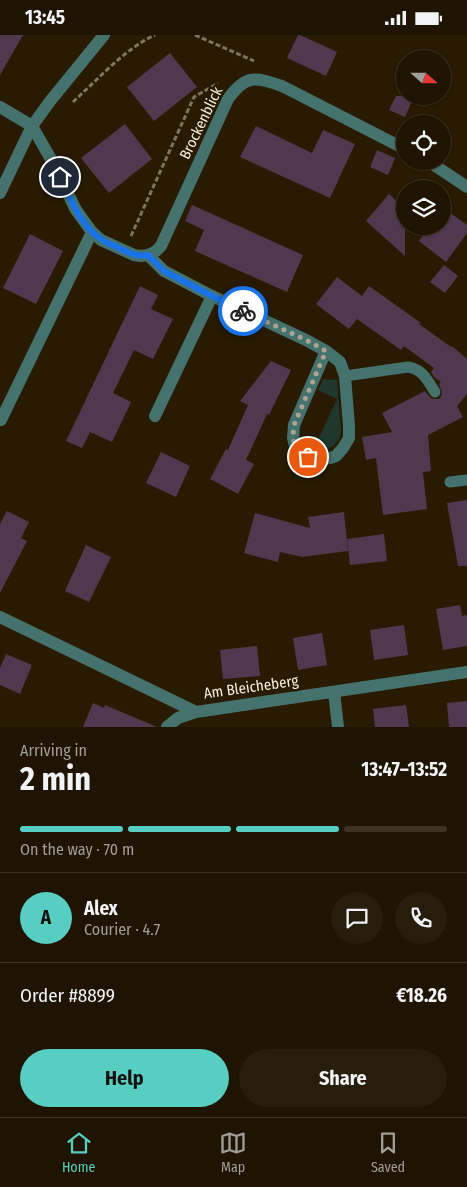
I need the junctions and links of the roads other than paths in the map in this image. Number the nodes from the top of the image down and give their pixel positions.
1 (104, 35) edge
2 (0, 107) edge
3 (32, 126) junction
4 (396, 144) edge
5 (442, 170) edge
6 (467, 187) edge
7 (0, 193) edge
8 (92, 232) junction
9 (148, 255) junction
10 (212, 296) junction
11 (326, 351) junction
12 (345, 376) junction
13 (435, 392) dead end
14 (155, 416) dead end
15 (1, 419) edge
16 (467, 480) edge
17 (450, 482) dead end
18 (0, 617) edge
19 (467, 673) edge
20 (334, 692) junction
21 (196, 712) junction
22 (167, 727) edge
23 (338, 727) edge

1 - 3 street
2 - 3 street
3 - 7 street
3 - 8 street
4 - 9 street, Brockenblick
5 - 6 street
8 - 9 street
8 - 15 street
9 - 10 street
10 - 11 street
10 - 14 street
11 - 12 street
11 - 12 street
12 - 13 lane
16 - 17 lane
18 - 21 street, Am Bleicheberg
19 - 20 street, Am Bleicheberg
20 - 21 street, Am Bleicheberg
20 - 23 street
21 - 22 street

